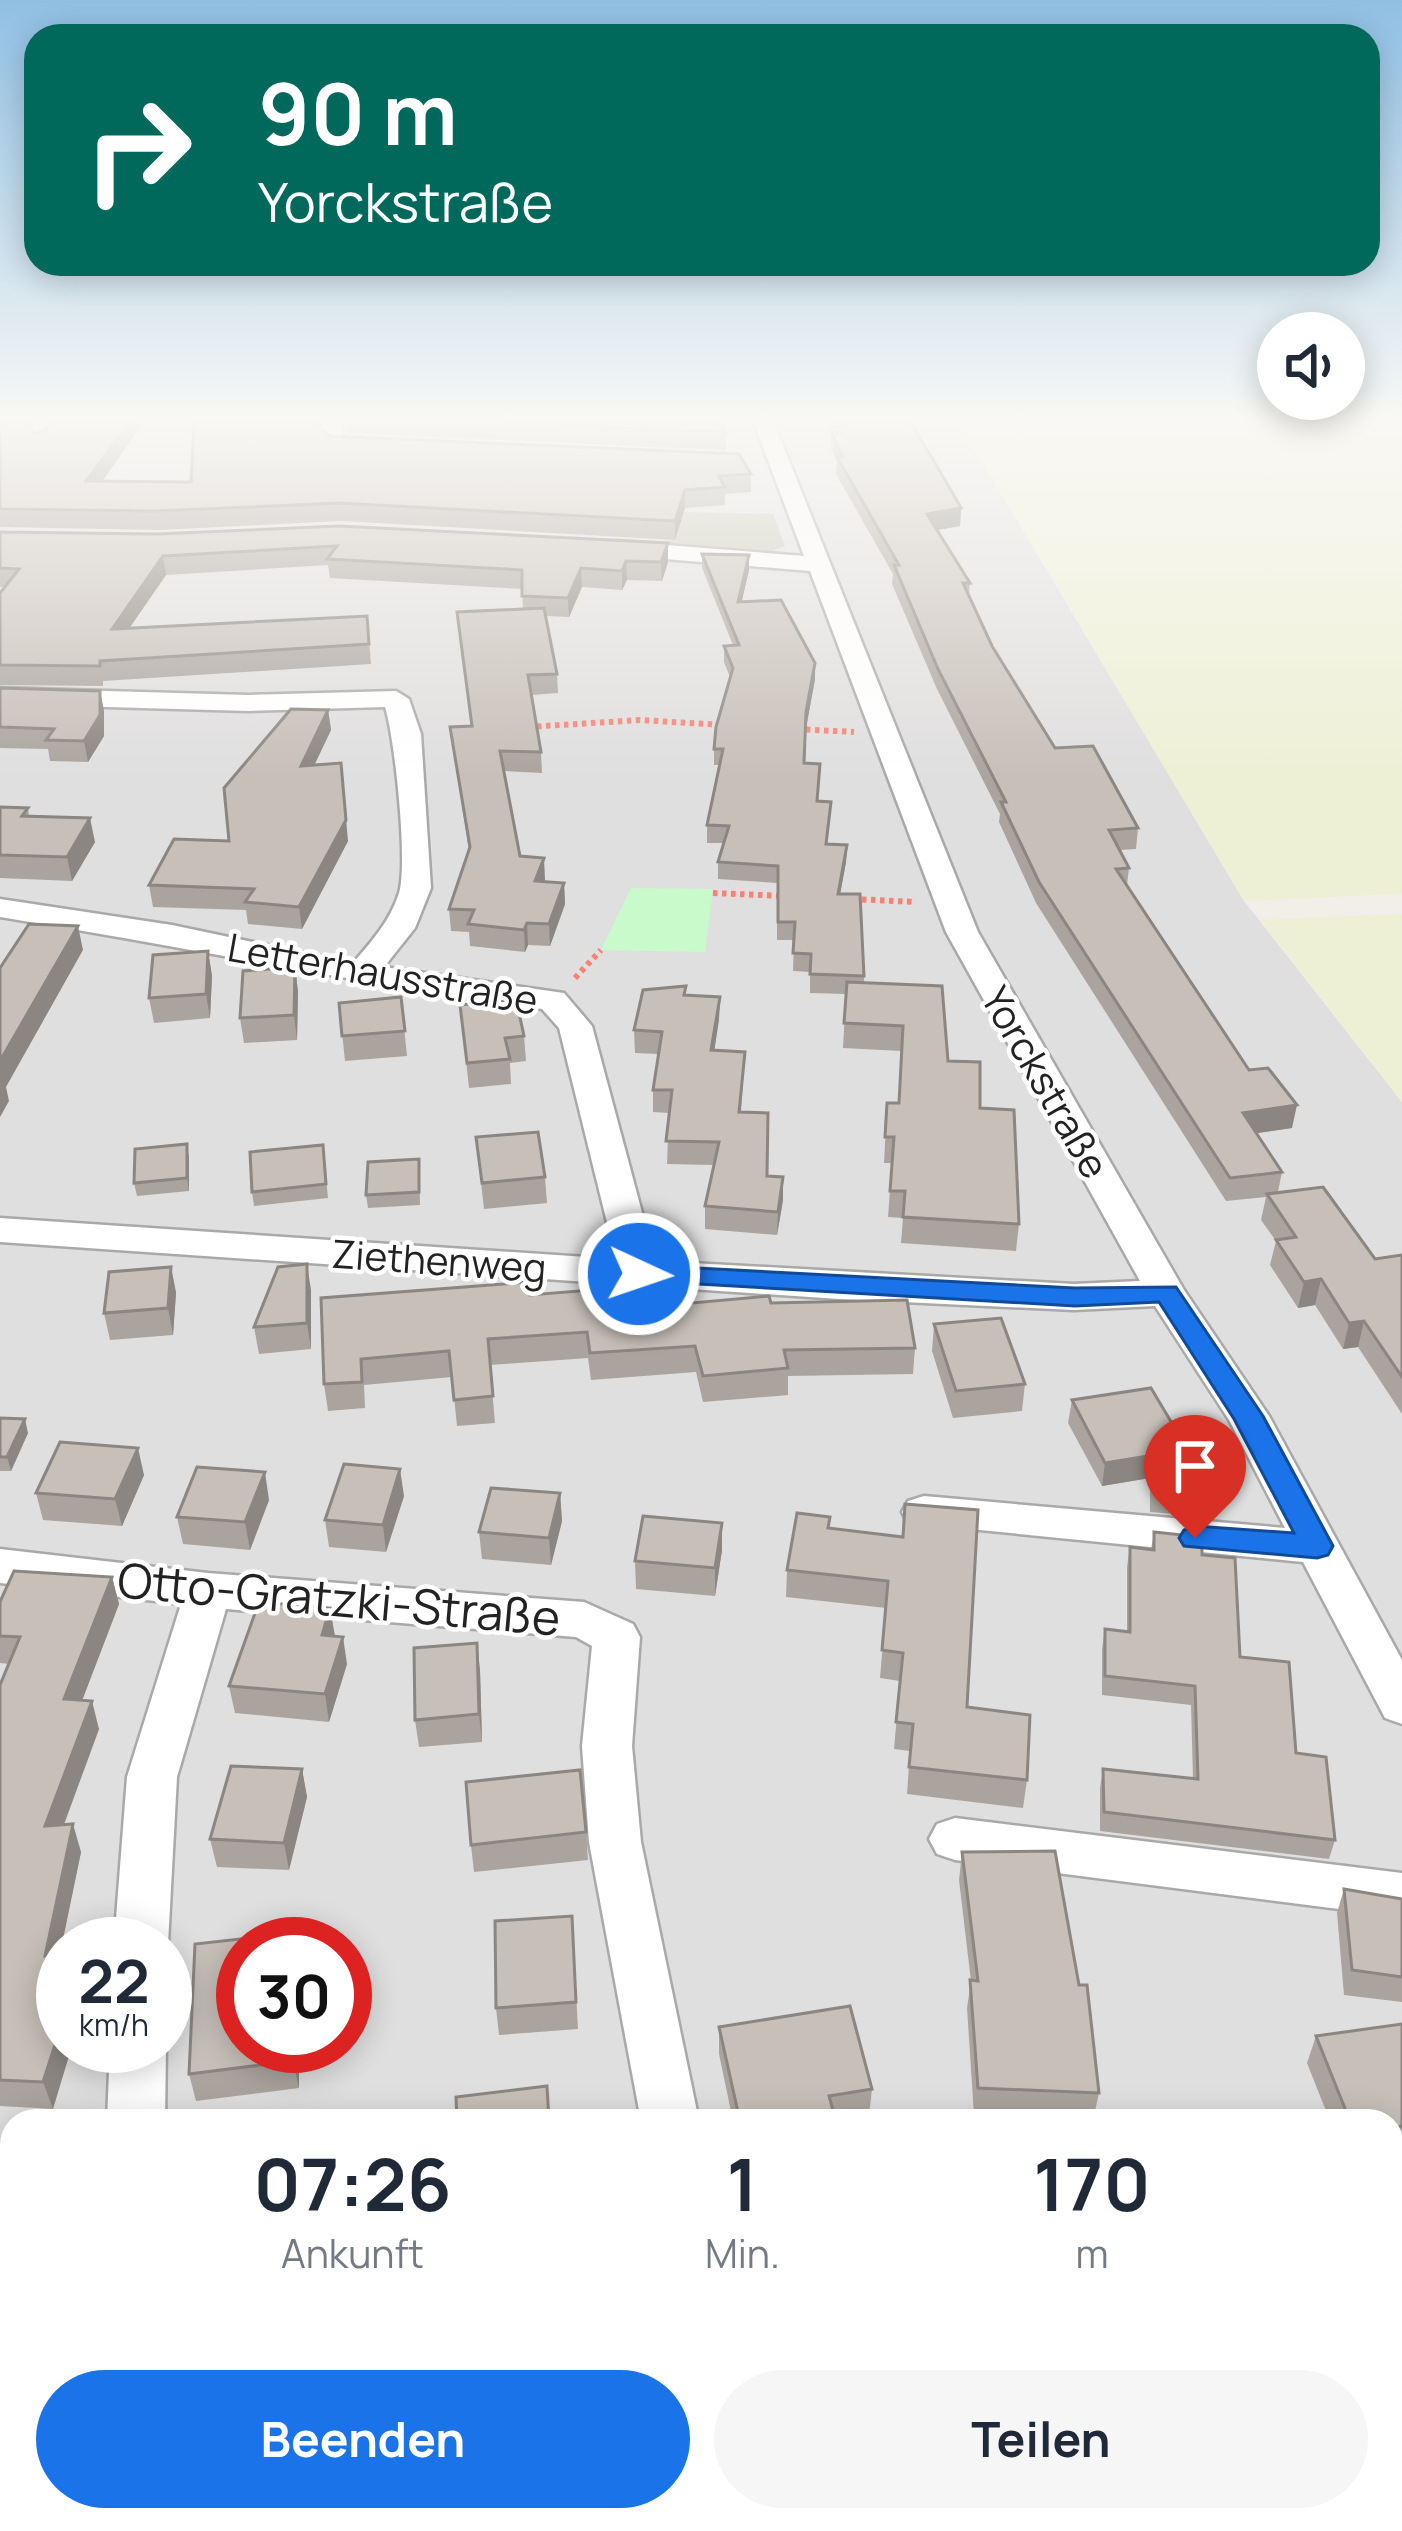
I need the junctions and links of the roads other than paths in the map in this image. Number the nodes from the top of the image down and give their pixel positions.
1 (806, 541) edge
2 (602, 547) edge
3 (816, 563) junction
4 (0, 696) edge
5 (0, 908) edge
6 (361, 974) junction
7 (0, 1230) edge
8 (639, 1274) junction
9 (1166, 1293) junction
10 (924, 1512) edge
11 (1317, 1546) junction
12 (0, 1566) edge
13 (208, 1590) junction
14 (1402, 1705) edge
15 (955, 1839) dead end
16 (1402, 1895) edge
17 (143, 1917) edge
18 (137, 2073) edge
19 (136, 2109) edge
20 (668, 2109) edge

1 - 3 street, Yorckstraße
2 - 3 street
3 - 9 street, Yorckstraße
4 - 6 street
5 - 6 street, Letterhausstraße
6 - 8 street, Letterhausstraße
7 - 8 street, Ziethenweg
8 - 9 street, Ziethenweg
9 - 11 street, Yorckstraße
10 - 11 street
11 - 14 street, Yorckstraße
12 - 13 street, Otto-Gratzki-Straße
13 - 17 street
13 - 20 street, Otto-Gratzki-Straße
15 - 16 street
18 - 19 street

